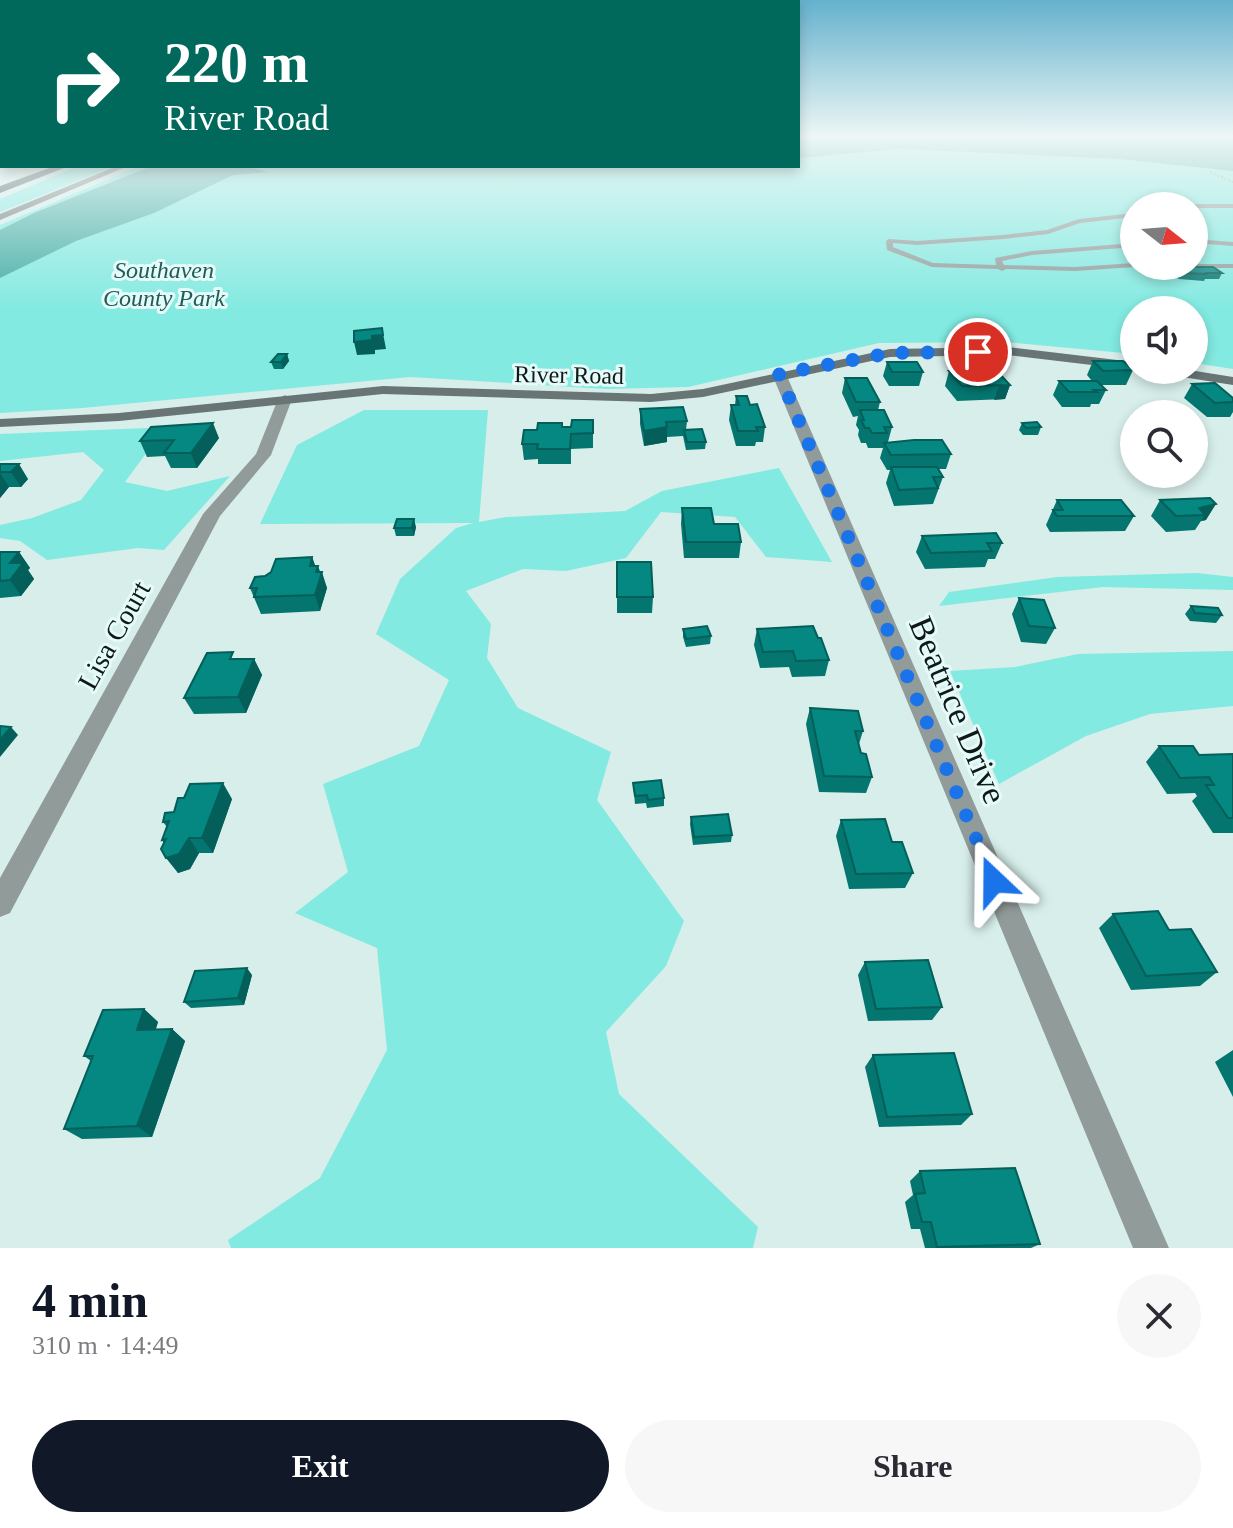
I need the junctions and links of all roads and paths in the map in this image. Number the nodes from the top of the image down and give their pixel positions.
1 (58, 193) edge
2 (1208, 206) edge
3 (1233, 206) edge
4 (0, 217) edge
5 (1120, 217) edge
6 (1208, 242) edge
7 (1233, 244) edge
8 (1120, 246) edge
9 (1120, 265) edge
10 (1208, 266) edge
11 (1233, 266) edge
12 (1002, 269) junction
13 (1120, 364) edge
14 (779, 374) junction
15 (1208, 377) edge
16 (1233, 381) edge
17 (285, 399) junction
18 (0, 423) edge
19 (0, 904) edge
20 (1151, 1248) edge

1 - 4 street
2 - 3 lane
5 - 12 lane
6 - 7 lane
8 - 12 lane
9 - 12 lane
10 - 11 lane
13 - 14 street, River Road
14 - 17 street, River Road
14 - 20 street, Beatrice Drive
15 - 16 street
17 - 18 street, River Road
17 - 19 street, Lisa Court

